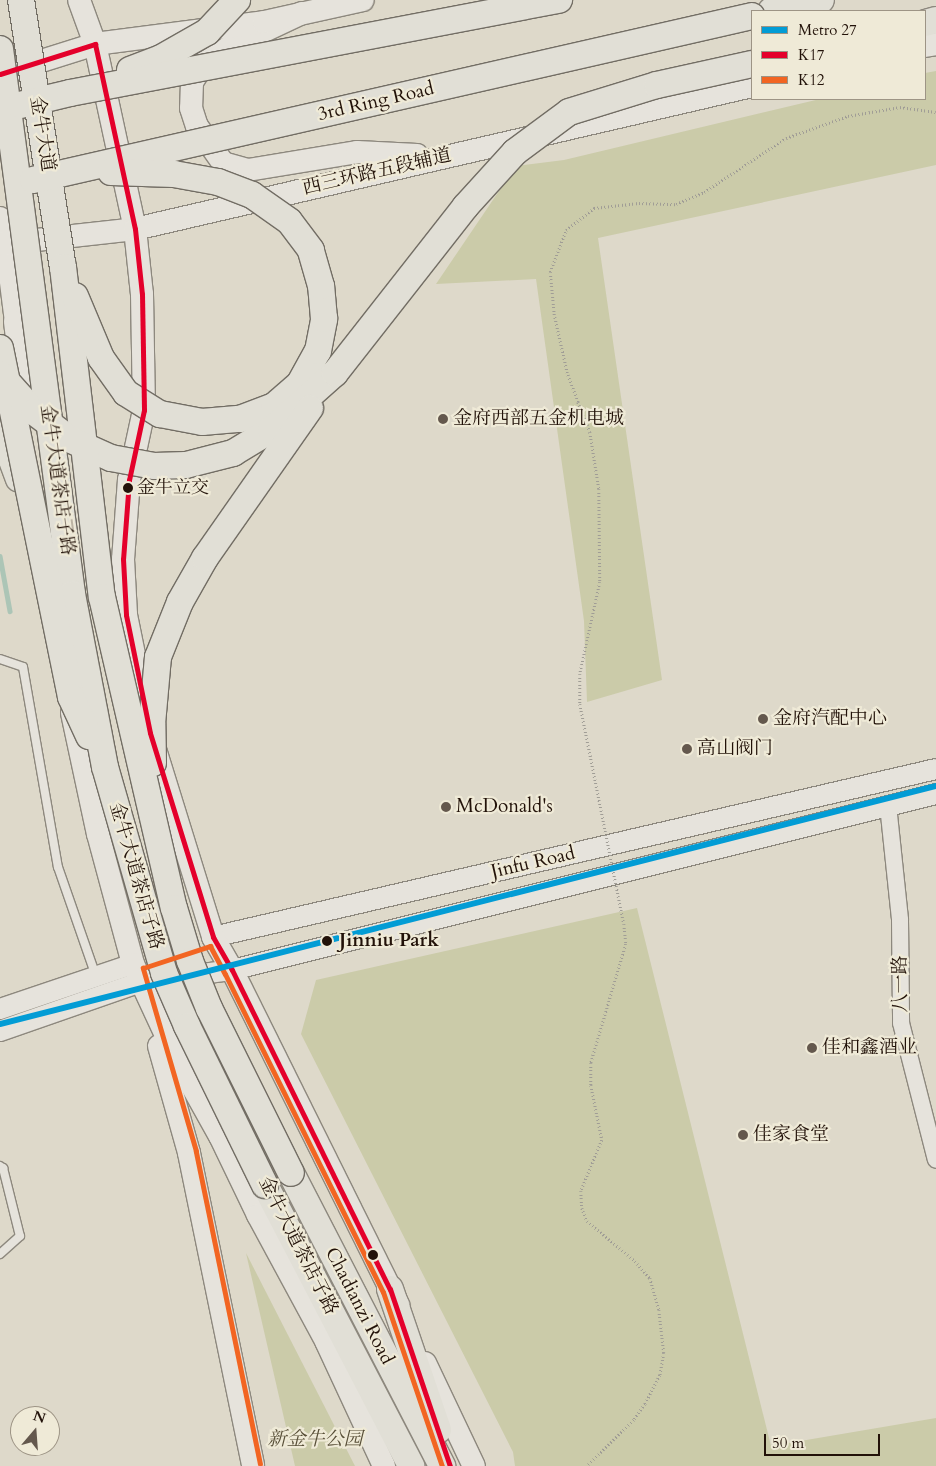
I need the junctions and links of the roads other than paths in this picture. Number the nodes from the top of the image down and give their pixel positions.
1 (21, 0) edge
2 (79, 0) edge
3 (237, 0) edge
4 (363, 0) edge
5 (560, 0) edge
6 (814, 2) edge
7 (776, 10) edge
8 (302, 13) junction
9 (751, 16) edge
10 (95, 44) junction
11 (0, 49) edge
12 (751, 64) edge
13 (0, 74) edge
14 (751, 86) edge
15 (70, 93) junction
16 (0, 110) edge
17 (443, 156) junction
18 (77, 170) junction
19 (0, 186) edge
20 (0, 218) edge
21 (135, 230) junction
22 (2, 243) edge
23 (28, 265) joint
24 (63, 267) junction
25 (15, 322) joint
26 (0, 348) edge
27 (334, 373) junction
28 (0, 374) edge
29 (0, 428) edge
30 (39, 535) junction
31 (0, 659) edge
32 (104, 768) junction
33 (936, 769) edge
34 (936, 794) edge
35 (888, 804) junction
36 (154, 816) junction
37 (213, 937) junction
38 (232, 970) junction
39 (137, 973) junction
40 (96, 976) junction
41 (0, 1009) edge
42 (0, 1031) edge
43 (936, 1160) edge
44 (0, 1166) edge
45 (291, 1173) joint
46 (0, 1254) edge
47 (390, 1289) junction
48 (388, 1420) junction
49 (252, 1466) edge
50 (384, 1466) edge
51 (406, 1466) edge
52 (411, 1466) edge
53 (442, 1466) edge
54 (450, 1466) edge
55 (474, 1466) edge

1 - 24 highway, 金牛大道, bridge
2 - 10 main road
3 - 15 highway, bridge
4 - 8 main road
5 - 15 highway, bridge
6 - 7 highway
8 - 10 main road
8 - 17 main road
9 - 18 highway, 3rd Ring Road, bridge
10 - 13 main road
10 - 21 main road
11 - 23 highway, 金牛大道, bridge
12 - 27 highway, bridge
14 - 17 main road, 西三环路五段辅道
15 - 16 highway, bridge
17 - 21 main road, 西三环路五段辅道
18 - 19 highway, 3rd Ring Road, bridge
18 - 24 highway, bridge
20 - 22 main road
21 - 22 main road, 西三环路五段辅道
21 - 37 main road
22 - 25 street
23 - 32 highway, 金牛大道茶店子路, bridge
24 - 36 highway, 金牛大道茶店子路, bridge
25 - 39 main road
26 - 30 highway, bridge
27 - 28 highway, bridge
27 - 36 highway, bridge
29 - 30 highway, bridge
30 - 32 highway, bridge
31 - 40 lane
32 - 48 highway, 金牛大道茶店子路, bridge
33 - 37 street, Jinfu Road
34 - 35 street, Jinfu Road
35 - 38 street, Jinfu Road
35 - 43 street, 八一路
36 - 45 highway, 金牛大道茶店子路, bridge
37 - 38 main road
37 - 39 main road, Jinfu Road
38 - 39 street, Jinfu Road
38 - 47 main road
39 - 40 street
39 - 42 street
39 - 49 main road
39 - 50 main road
40 - 41 street
44 - 46 lane
45 - 53 highway, Chadianzi Road
47 - 54 highway
47 - 55 main road
48 - 51 highway
48 - 52 highway, 金牛大道茶店子路

